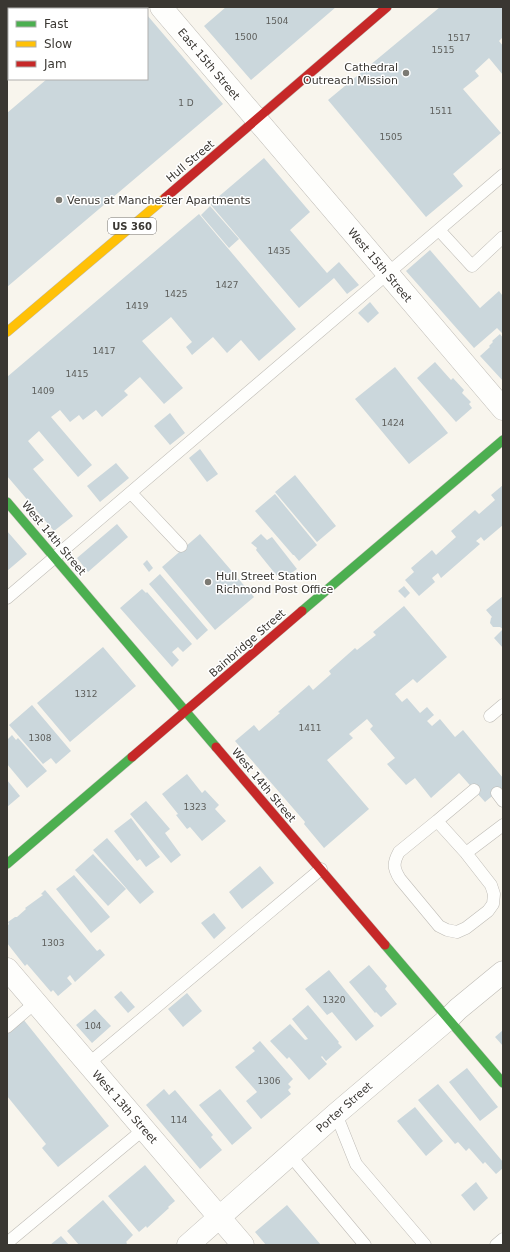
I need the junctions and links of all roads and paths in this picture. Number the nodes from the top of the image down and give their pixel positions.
1 (161, 7) edge
2 (387, 7) edge
3 (257, 120) junction
4 (503, 175) edge
5 (439, 230) junction
6 (503, 237) edge
7 (388, 274) junction
8 (7, 332) edge
9 (503, 410) edge
10 (503, 440) edge
11 (131, 493) junction
12 (7, 502) edge
13 (181, 546) dead end
14 (55, 558) junction
15 (7, 598) edge
16 (503, 705) edge
17 (186, 711) junction
18 (490, 716) dead end
19 (474, 790) dead end
20 (437, 821) junction
21 (503, 825) edge
22 (466, 853) junction
23 (7, 864) edge
24 (321, 870) junction
25 (7, 969) edge
26 (503, 972) edge
27 (36, 1002) junction
28 (448, 1019) junction
29 (7, 1027) edge
30 (88, 1064) junction
31 (503, 1083) edge
32 (336, 1114) junction
33 (144, 1129) junction
34 (290, 1155) junction
35 (220, 1217) junction
36 (503, 1239) edge
37 (7, 1243) edge
38 (188, 1245) edge
39 (243, 1245) edge
40 (365, 1245) edge
41 (425, 1245) edge
42 (496, 1245) edge

1 - 3 street, East 15th Street
2 - 3 street, Hull Street / US 360
3 - 7 street, West 15th Street
3 - 8 street, Hull Street / US 360
4 - 5 lane
5 - 6 lane
5 - 7 lane
7 - 9 street, West 15th Street
7 - 11 lane
10 - 17 street, Bainbridge Street
11 - 13 lane
11 - 14 lane
12 - 14 street, West 14th Street
14 - 15 lane
14 - 17 street, West 14th Street
16 - 18 lane
17 - 23 street, Bainbridge Street
17 - 24 street, West 14th Street
19 - 20 lane
20 - 22 lane
20 - 22 lane
21 - 22 lane
24 - 28 street, West 14th Street
24 - 30 lane
25 - 27 street, West 13th Street
26 - 28 street, Porter Street
27 - 29 lane
27 - 30 street, West 13th Street
28 - 31 street, West 14th Street
28 - 32 street, Porter Street
30 - 33 street, West 13th Street
32 - 34 street, Porter Street
32 - 41 lane
33 - 35 street, West 13th Street
33 - 37 lane
34 - 35 street, Porter Street
34 - 40 lane
35 - 38 street, Porter Street
35 - 39 street, West 13th Street
36 - 42 lane

